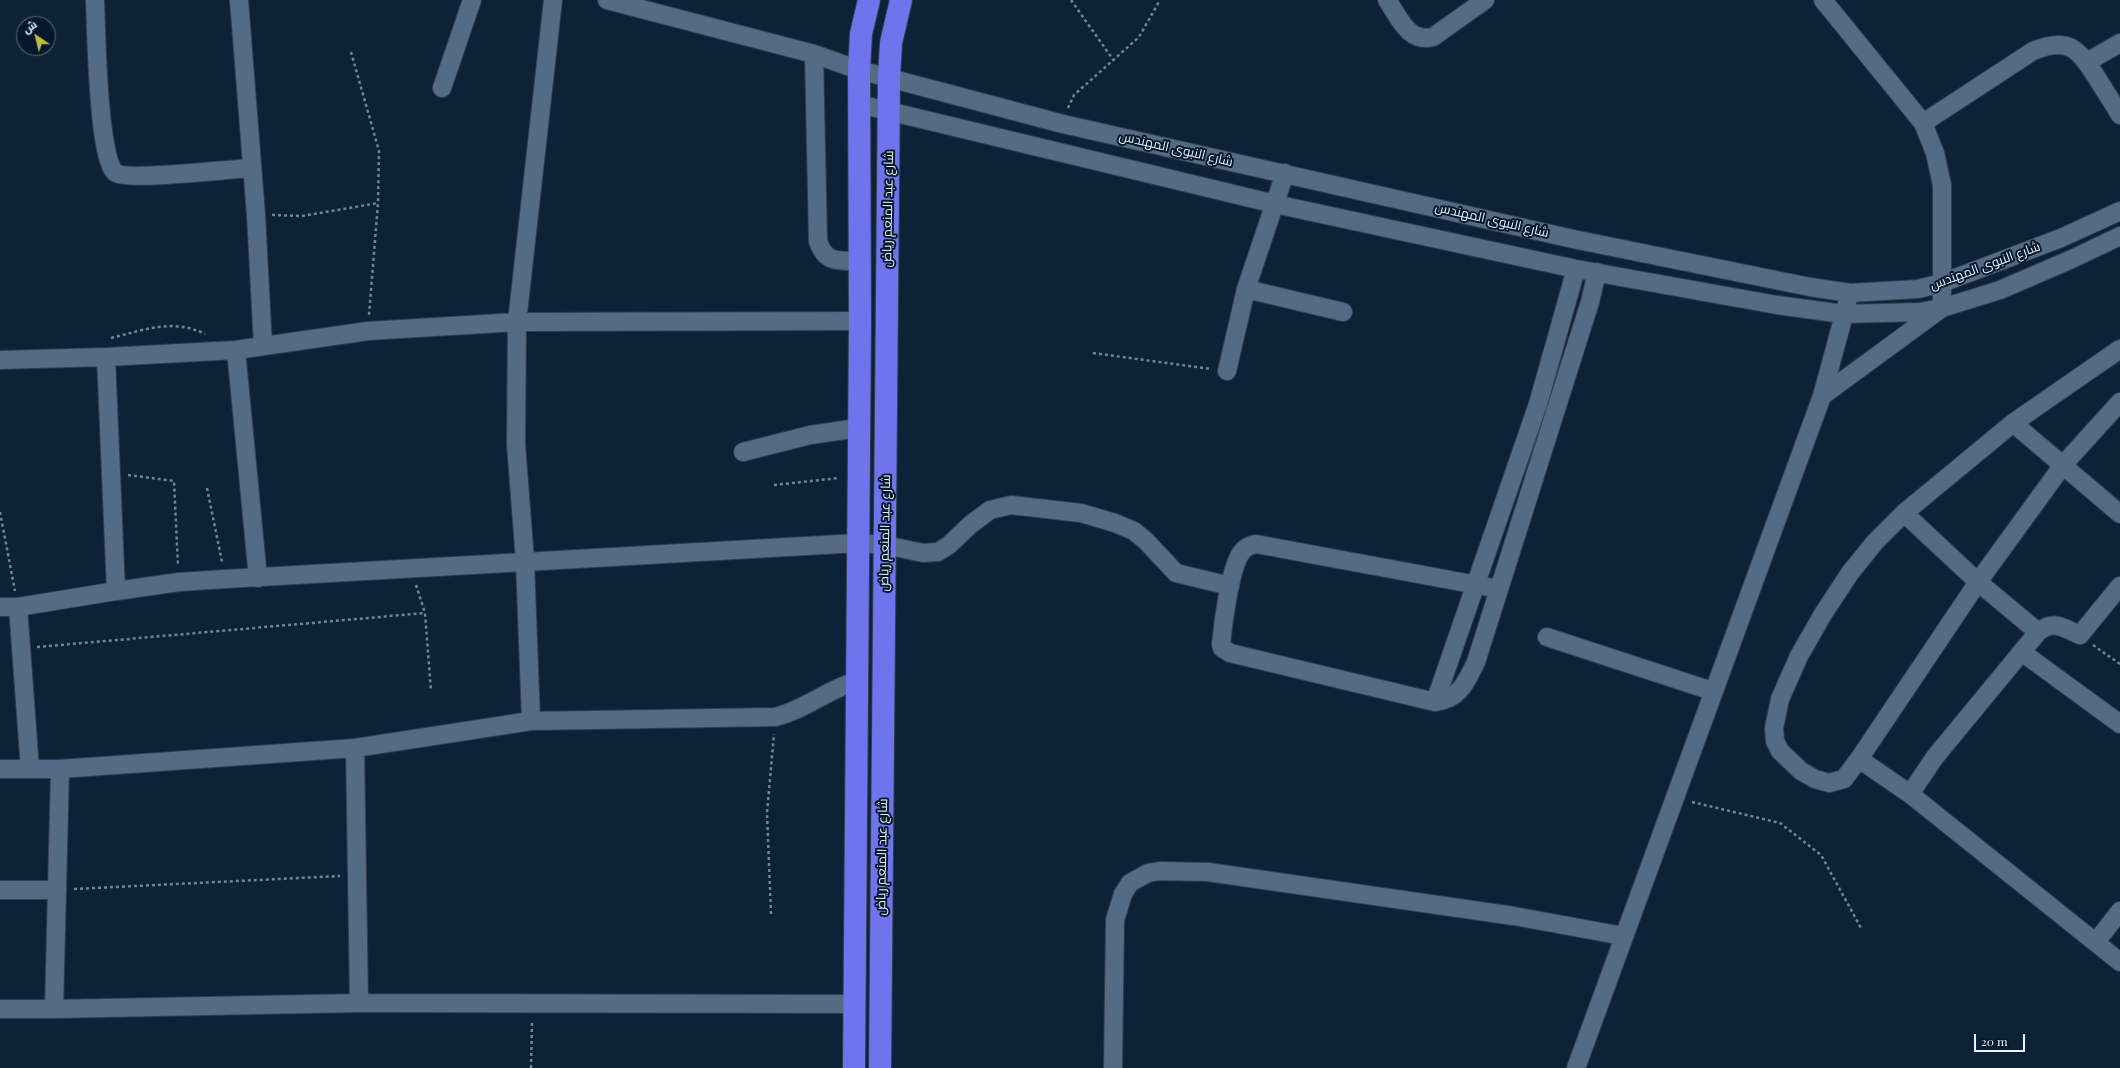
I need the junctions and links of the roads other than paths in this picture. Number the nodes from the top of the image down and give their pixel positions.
1 (95, 0) edge
2 (239, 0) edge
3 (472, 0) edge
4 (553, 0) edge
5 (607, 0) edge
6 (869, 0) edge
7 (901, 0) edge
8 (1387, 0) edge
9 (1485, 0) edge
10 (1829, 2) edge
11 (2120, 43) edge
12 (814, 54) junction
13 (2087, 62) junction
14 (859, 70) junction
15 (889, 77) junction
16 (442, 88) dead end
17 (859, 104) junction
18 (889, 112) junction
19 (2119, 113) edge
20 (1924, 123) junction
21 (252, 168) junction
22 (1285, 173) junction
23 (1275, 204) junction
24 (2120, 210) edge
25 (2120, 236) edge
26 (1573, 239) junction
27 (1680, 260) junction
28 (859, 261) junction
29 (1571, 268) junction
30 (1597, 272) junction
31 (1942, 283) junction
32 (1673, 287) junction
33 (1246, 289) junction
34 (1850, 293) junction
35 (1942, 308) junction
36 (1343, 312) dead end
37 (1843, 314) junction
38 (860, 321) junction
39 (517, 322) junction
40 (263, 346) junction
41 (2120, 349) edge
42 (236, 350) junction
43 (106, 357) junction
44 (0, 360) edge
45 (1227, 371) road end
46 (1822, 396) junction
47 (2120, 402) edge
48 (2013, 424) junction
49 (858, 428) junction
50 (886, 428) junction
51 (1522, 451) junction
52 (743, 452) dead end
53 (1542, 454) junction
54 (2063, 465) junction
55 (1904, 513) junction
56 (2120, 514) edge
57 (858, 543) junction
58 (885, 545) junction
59 (525, 561) junction
60 (258, 578) junction
61 (1978, 582) junction
62 (1475, 584) junction
63 (1230, 586) junction
64 (2120, 586) edge
65 (1499, 589) junction
66 (116, 591) junction
67 (0, 607) edge
68 (18, 607) junction
69 (2038, 632) junction
70 (1547, 637) dead end
71 (2023, 653) junction
72 (857, 681) junction
73 (1712, 691) junction
74 (1435, 702) junction
75 (531, 721) junction
76 (2120, 724) edge
77 (355, 748) junction
78 (1859, 759) junction
79 (0, 769) edge
80 (30, 769) junction
81 (60, 769) junction
82 (1910, 794) junction
83 (0, 890) edge
84 (55, 890) junction
85 (2120, 911) edge
86 (1623, 936) junction
87 (2096, 942) junction
88 (2120, 962) edge
89 (358, 1003) junction
90 (855, 1004) junction
91 (0, 1009) edge
92 (54, 1009) junction
93 (854, 1068) edge
94 (880, 1068) edge
95 (1113, 1068) edge
96 (1576, 1068) edge

1 - 21 street
2 - 21 street
3 - 16 street
4 - 39 street
5 - 12 street, شارع النبوى المهندس
6 - 14 highway, شارع عبد المنعم رياض
7 - 15 highway, شارع عبد المنعم رياض
8 - 9 street
10 - 20 street
11 - 13 street
12 - 14 street, شارع النبوى المهندس
12 - 28 street
13 - 19 street
13 - 20 street
14 - 15 street, شارع النبوى المهندس
14 - 17 highway, شارع عبد المنعم رياض
15 - 18 highway, شارع عبد المنعم رياض
15 - 22 street, شارع النبوى المهندس
17 - 18 street, شارع النبوى المهندس
17 - 28 highway, شارع عبد المنعم رياض
18 - 23 street, شارع النبوى المهندس
18 - 50 highway, شارع عبد المنعم رياض
20 - 31 street
21 - 40 street
22 - 23 street
22 - 26 street, شارع النبوى المهندس
23 - 29 street, شارع النبوى المهندس
23 - 33 street
24 - 31 street, شارع النبوى المهندس
25 - 35 street, شارع النبوى المهندس
26 - 27 street, شارع النبوى المهندس
26 - 29 street
27 - 32 street
27 - 34 street, شارع النبوى المهندس
28 - 38 highway, شارع عبد المنعم رياض
29 - 30 street, شارع النبوى المهندس
29 - 51 street
30 - 32 street, شارع النبوى المهندس
30 - 53 street
31 - 34 street, شارع النبوى المهندس
31 - 35 street
32 - 37 street, شارع النبوى المهندس
33 - 36 street
33 - 45 street
34 - 37 street
35 - 37 street, شارع النبوى المهندس
35 - 46 street
37 - 46 street
38 - 39 street
38 - 49 highway, شارع عبد المنعم رياض
39 - 40 street
39 - 59 street
40 - 42 street
41 - 48 street
42 - 43 street
42 - 60 street
43 - 44 street
43 - 66 street
46 - 73 street
47 - 54 street
48 - 54 street
48 - 55 street
49 - 50 highway
49 - 52 street
49 - 57 highway, شارع عبد المنعم رياض
50 - 58 highway, شارع عبد المنعم رياض
51 - 53 street
51 - 62 street
53 - 65 street
54 - 56 street
54 - 61 street
55 - 61 street
55 - 78 street
57 - 58 street
57 - 59 street
57 - 72 highway, شارع عبد المنعم رياض
58 - 63 street
58 - 94 highway, شارع عبد المنعم رياض
59 - 60 street
59 - 75 street
60 - 66 street
61 - 69 street
61 - 78 street
62 - 63 street
62 - 65 street
62 - 74 street
63 - 74 street
64 - 69 street
65 - 74 street
66 - 68 street
67 - 68 street
68 - 80 street
69 - 71 street
70 - 73 street
71 - 76 street
71 - 82 street
72 - 75 street
72 - 90 highway, شارع عبد المنعم رياض
73 - 86 street
75 - 77 street
77 - 81 street
77 - 89 street
78 - 82 street
79 - 80 street
80 - 81 street
81 - 84 street
82 - 87 street
83 - 84 street
84 - 92 street
85 - 87 street
86 - 95 street
86 - 96 street
87 - 88 street
89 - 90 street
89 - 92 street
90 - 93 highway, شارع عبد المنعم رياض
91 - 92 street

